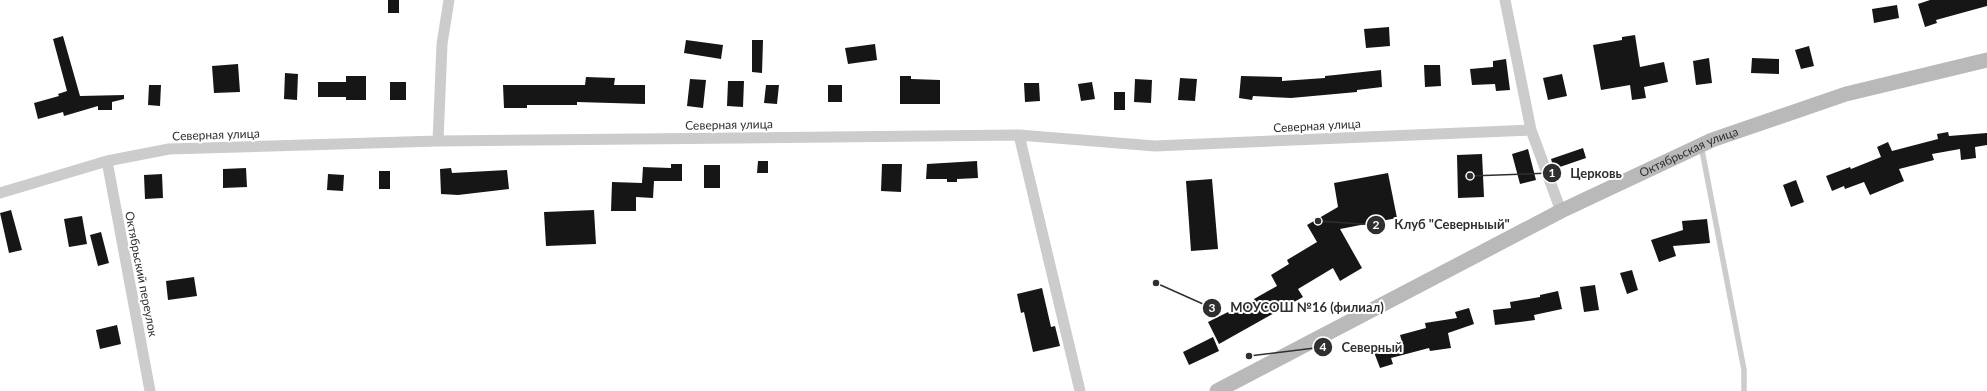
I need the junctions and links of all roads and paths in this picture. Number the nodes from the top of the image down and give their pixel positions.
1 (449, 0) edge
2 (1505, 0) edge
3 (1987, 60) edge
4 (1531, 130) junction
5 (1019, 135) junction
6 (438, 141) junction
7 (1701, 146) junction
8 (107, 161) junction
9 (0, 193) edge
10 (1561, 211) junction
11 (150, 391) edge
12 (1080, 391) edge
13 (1217, 391) edge
14 (1744, 391) edge

1 - 6 street
2 - 4 street
3 - 7 street, Октябрьская улица
4 - 5 street, Северная улица
4 - 10 street
5 - 6 street, Северная улица
5 - 12 street
6 - 8 street, Северная улица
7 - 10 street, Октябрьская улица
7 - 14 lane
8 - 9 street, Северная улица
8 - 11 street, Октябрьский переулок
10 - 13 street, Октябрьская улица

